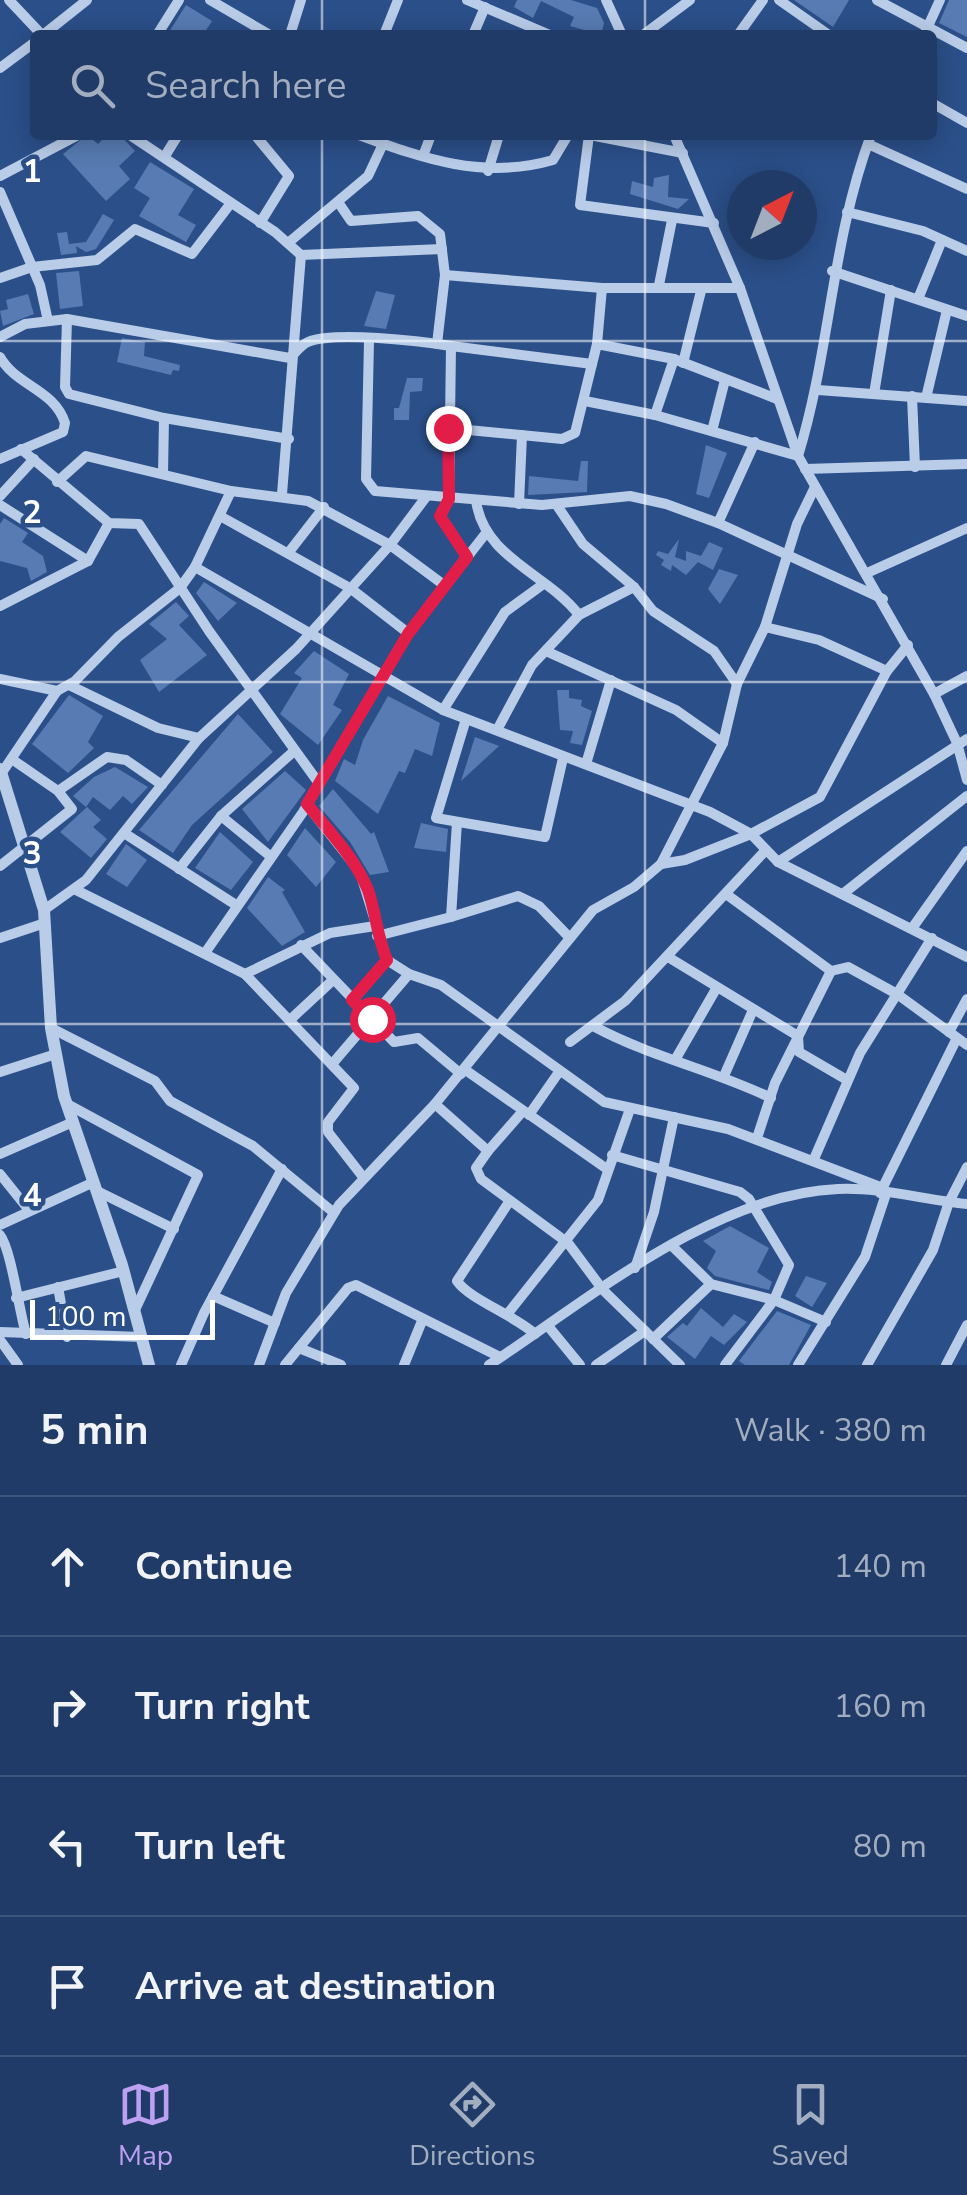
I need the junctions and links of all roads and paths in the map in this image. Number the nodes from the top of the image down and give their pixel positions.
1 (9, 0) edge
2 (179, 0) edge
3 (210, 0) edge
4 (302, 0) edge
5 (398, 0) edge
6 (467, 0) edge
7 (622, 0) edge
8 (690, 0) edge
9 (763, 0) edge
10 (779, 0) edge
11 (877, 0) edge
12 (940, 0) edge
13 (85, 1) edge
14 (891, 3) edge
15 (608, 4) edge
16 (485, 7) junction
17 (247, 22) junction
18 (37, 30) edge
19 (48, 30) edge
20 (160, 30) edge
21 (242, 30) edge
22 (261, 30) edge
23 (292, 30) edge
24 (386, 30) edge
25 (475, 30) edge
26 (534, 30) edge
27 (620, 30) edge
28 (650, 30) edge
29 (742, 30) edge
30 (821, 30) edge
31 (923, 30) edge
32 (926, 30) edge
33 (937, 37) edge
34 (30, 46) edge
35 (967, 48) edge
36 (24, 51) junction
37 (30, 56) edge
38 (0, 68) edge
39 (937, 106) edge
40 (967, 122) edge
41 (68, 140) edge
42 (138, 140) edge
43 (175, 140) edge
44 (258, 140) edge
45 (372, 140) edge
46 (429, 140) edge
47 (497, 140) edge
48 (565, 140) edge
49 (589, 140) edge
50 (617, 140) edge
51 (677, 140) edge
52 (870, 140) edge
53 (383, 144) junction
54 (683, 152) junction
55 (165, 156) junction
56 (423, 156) junction
57 (488, 171) junction
58 (0, 176) edge
59 (967, 189) edge
60 (0, 192) edge
61 (338, 202) junction
62 (232, 204) junction
63 (846, 212) junction
64 (4, 216) edge
65 (672, 220) junction
66 (260, 223) junction
67 (714, 223) junction
68 (942, 240) junction
69 (288, 244) junction
70 (442, 248) junction
71 (967, 251) edge
72 (301, 256) junction
73 (32, 267) junction
74 (832, 271) junction
75 (445, 275) junction
76 (0, 278) edge
77 (658, 285) junction
78 (602, 288) junction
79 (740, 288) junction
80 (890, 290) junction
81 (701, 291) junction
82 (918, 300) junction
83 (948, 310) junction
84 (967, 316) edge
85 (67, 319) junction
86 (48, 321) junction
87 (0, 338) edge
88 (368, 341) junction
89 (437, 344) junction
90 (597, 344) junction
91 (451, 346) junction
92 (0, 357) edge
93 (290, 358) junction
94 (678, 361) junction
95 (592, 364) junction
96 (725, 380) junction
97 (818, 390) junction
98 (874, 394) junction
99 (912, 396) junction
100 (777, 398) junction
101 (926, 398) junction
102 (585, 401) junction
103 (967, 401) edge
104 (656, 416) junction
105 (164, 418) junction
106 (448, 428) junction
107 (712, 431) junction
108 (522, 434) junction
109 (289, 439) junction
110 (755, 442) junction
111 (20, 449) junction
112 (798, 456) junction
113 (0, 459) edge
114 (34, 460) junction
115 (967, 464) edge
116 (915, 467) junction
117 (805, 469) junction
118 (163, 474) junction
119 (57, 482) junction
120 (816, 487) junction
121 (231, 491) junction
122 (282, 494) junction
123 (0, 496) edge
124 (426, 497) junction
125 (449, 499) junction
126 (476, 500) junction
127 (519, 504) junction
128 (556, 504) junction
129 (0, 505) edge
130 (324, 507) junction
131 (220, 516) junction
132 (718, 522) junction
133 (109, 523) junction
134 (967, 528) edge
135 (486, 533) junction
136 (390, 545) junction
137 (289, 552) junction
138 (789, 556) junction
139 (467, 557) junction
140 (88, 561) junction
141 (195, 567) junction
142 (868, 573) junction
143 (444, 585) junction
144 (542, 585) junction
145 (634, 586) junction
146 (180, 588) junction
147 (350, 588) junction
148 (884, 600) junction
149 (0, 606) edge
150 (578, 615) junction
151 (765, 627) junction
152 (306, 634) junction
153 (408, 634) junction
154 (908, 645) junction
155 (548, 652) junction
156 (886, 670) junction
157 (967, 676) edge
158 (0, 679) edge
159 (385, 679) junction
160 (610, 680) junction
161 (736, 684) junction
162 (69, 685) junction
163 (57, 691) junction
164 (252, 691) junction
165 (934, 694) junction
166 (443, 710) junction
167 (466, 719) junction
168 (496, 730) junction
169 (199, 738) junction
170 (962, 741) edge
171 (723, 742) junction
172 (294, 752) junction
173 (563, 758) junction
174 (14, 760) junction
175 (586, 764) junction
176 (1, 772) edge
177 (967, 780) edge
178 (318, 782) junction
179 (162, 785) junction
180 (58, 791) junction
181 (967, 796) edge
182 (307, 804) junction
183 (692, 805) junction
184 (221, 816) junction
185 (457, 822) junction
186 (124, 832) junction
187 (751, 834) junction
188 (25, 848) junction
189 (766, 850) junction
190 (967, 850) edge
191 (270, 856) junction
192 (778, 862) junction
193 (661, 864) junction
194 (0, 866) edge
195 (179, 869) junction
196 (76, 890) junction
197 (844, 893) junction
198 (726, 894) junction
199 (236, 905) junction
200 (44, 916) junction
201 (451, 917) junction
202 (913, 928) junction
203 (376, 931) junction
204 (569, 937) junction
205 (0, 938) edge
206 (932, 938) junction
207 (301, 944) junction
208 (204, 953) junction
209 (668, 957) junction
210 (967, 957) edge
211 (387, 960) junction
212 (831, 971) junction
213 (245, 974) junction
214 (409, 974) junction
215 (332, 980) junction
216 (716, 989) junction
217 (898, 994) junction
218 (967, 999) edge
219 (352, 1000) junction
220 (753, 1010) junction
221 (291, 1019) junction
222 (372, 1019) junction
223 (494, 1026) junction
224 (595, 1027) junction
225 (51, 1028) junction
226 (798, 1036) junction
227 (958, 1038) edge
228 (570, 1042) dead end
229 (56, 1054) junction
230 (674, 1060) junction
231 (334, 1064) junction
232 (0, 1072) edge
233 (462, 1072) junction
234 (559, 1072) junction
235 (724, 1076) junction
236 (847, 1080) junction
237 (770, 1098) junction
238 (67, 1104) junction
239 (435, 1104) junction
240 (630, 1110) junction
241 (526, 1113) junction
242 (674, 1117) junction
243 (73, 1122) junction
244 (757, 1138) junction
245 (488, 1151) junction
246 (0, 1154) edge
247 (612, 1155) junction
248 (814, 1159) junction
249 (662, 1167) junction
250 (607, 1168) junction
251 (967, 1168) edge
252 (282, 1169) junction
253 (0, 1174) edge
254 (363, 1177) junction
255 (95, 1186) junction
256 (883, 1192) junction
257 (510, 1202) junction
258 (949, 1202) junction
259 (967, 1204) edge
260 (754, 1206) junction
261 (28, 1209) junction
262 (334, 1212) junction
263 (0, 1225) edge
264 (174, 1229) junction
265 (0, 1235) edge
266 (568, 1243) junction
267 (672, 1246) junction
268 (635, 1268) junction
269 (124, 1271) junction
270 (711, 1284) junction
271 (58, 1287) junction
272 (603, 1290) junction
273 (213, 1296) junction
274 (16, 1298) junction
275 (774, 1300) junction
276 (135, 1310) junction
277 (509, 1312) junction
278 (422, 1321) junction
279 (826, 1322) junction
280 (275, 1323) junction
281 (967, 1325) edge
282 (548, 1326) junction
283 (0, 1332) edge
284 (26, 1334) junction
285 (535, 1334) junction
286 (649, 1335) junction
287 (67, 1337) junction
288 (142, 1337) junction
289 (0, 1340) edge
290 (299, 1348) junction
291 (500, 1358) junction
292 (18, 1365) edge
293 (149, 1365) edge
294 (181, 1365) edge
295 (259, 1365) edge
296 (285, 1365) edge
297 (341, 1365) edge
298 (404, 1365) edge
299 (489, 1365) edge
300 (580, 1365) edge
301 (596, 1365) edge
302 (680, 1365) edge
303 (726, 1365) edge
304 (798, 1365) edge
305 (867, 1365) edge
306 (946, 1365) edge

1 - 18 street
2 - 20 street
3 - 17 street
4 - 23 street
5 - 24 street
6 - 16 street
7 - 15 street
8 - 28 street
9 - 29 street
10 - 30 street
11 - 14 street
12 - 32 street
13 - 19 street
14 - 31 street
15 - 27 street
16 - 25 street
16 - 26 street
17 - 21 street
17 - 22 street
33 - 35 street
34 - 36 street
36 - 37 street
36 - 38 street
39 - 40 street
41 - 58 street
42 - 55 street
43 - 55 street
44 - 66 street
45 - 53 street
46 - 56 street
47 - 57 street
48 - 57 street
49 - 65 street
50 - 54 street
51 - 54 street
52 - 59 street
52 - 63 street
53 - 56 street
53 - 61 street
54 - 67 street
55 - 62 street
56 - 57 street
60 - 64 street
61 - 69 street
61 - 70 street
62 - 66 street
62 - 73 street
63 - 68 street
63 - 74 street
64 - 73 street
65 - 67 street
65 - 77 street
66 - 69 street
67 - 79 street
68 - 71 street
68 - 82 street
69 - 72 street
70 - 72 street
70 - 75 street
72 - 93 street
73 - 76 street
73 - 86 street
74 - 80 street
74 - 97 street
75 - 78 street
75 - 89 street
77 - 78 street
77 - 81 street
78 - 90 street
79 - 81 street
79 - 100 street
80 - 82 street
80 - 98 street
81 - 94 street
82 - 83 street
83 - 84 street
83 - 101 street
85 - 86 street
85 - 93 street
85 - 105 street
86 - 87 street
88 - 89 street
88 - 93 street
88 - 124 street
89 - 91 street
90 - 94 street
90 - 95 street
91 - 95 street
91 - 106 street
92 - 111 street
93 - 109 street
94 - 96 street
94 - 104 street
95 - 102 street
96 - 100 street
96 - 107 street
97 - 98 street
97 - 112 street
98 - 99 street
99 - 101 street
99 - 116 street
100 - 112 street
101 - 103 street
102 - 104 street
102 - 108 street
104 - 107 street
105 - 109 street
105 - 118 street
106 - 108 street
106 - 125 street
107 - 110 street
108 - 127 street
109 - 122 street
110 - 112 street
110 - 132 street
111 - 113 street
111 - 114 street
112 - 117 street
114 - 119 street
114 - 123 street
115 - 116 street
116 - 117 street
117 - 120 street
118 - 119 street
118 - 121 street
119 - 133 street
120 - 138 street
120 - 142 street
121 - 122 street
121 - 131 street
122 - 130 street
124 - 125 street
124 - 136 street
125 - 126 street
125 - 139 street
126 - 127 street
126 - 135 street
127 - 128 street
128 - 132 street
128 - 145 street
129 - 140 street
130 - 136 street
130 - 137 street
131 - 137 street
131 - 141 street
132 - 138 street
133 - 140 street
133 - 146 street
134 - 142 street
135 - 139 street
135 - 144 street
136 - 143 street
136 - 147 street
137 - 147 street
138 - 148 street
138 - 151 street
139 - 143 street
140 - 149 street
141 - 146 street
141 - 152 street
142 - 148 street
143 - 153 street
144 - 150 street
144 - 166 street
145 - 150 street
145 - 161 street
146 - 162 street
146 - 164 street
147 - 152 street
147 - 153 street
148 - 154 street
150 - 155 street
151 - 156 street
151 - 161 street
152 - 159 street
152 - 164 street
153 - 159 street
154 - 156 street
154 - 165 street
155 - 160 street
155 - 168 street
156 - 187 street
157 - 165 street
158 - 163 street
159 - 166 street
159 - 178 street
160 - 171 street
160 - 175 street
161 - 171 street
162 - 163 street
162 - 169 street
163 - 174 street
164 - 169 street
164 - 172 street
165 - 170 street
166 - 167 street
167 - 168 street
167 - 185 street
168 - 173 street
169 - 179 street
170 - 177 street
170 - 192 street
171 - 183 street
172 - 178 street
172 - 184 street
173 - 175 street
173 - 185 street
174 - 176 street
174 - 180 street
175 - 183 street
176 - 188 street
178 - 182 street
179 - 180 street
179 - 186 street
180 - 188 street
181 - 197 street
182 - 191 street
182 - 203 street
183 - 187 street
183 - 193 street
184 - 191 street
184 - 195 street
185 - 201 street
186 - 195 street
186 - 196 street
187 - 189 street
187 - 193 street
188 - 194 street
188 - 200 street
189 - 192 street
189 - 198 street
190 - 202 street
191 - 199 street
192 - 197 street
193 - 204 street
195 - 199 street
196 - 200 street
196 - 208 street
197 - 202 street
198 - 209 street
198 - 212 street
199 - 208 street
200 - 205 street
200 - 225 street
201 - 203 street
201 - 204 street
202 - 206 street
203 - 207 street
203 - 211 street
204 - 223 street
206 - 210 street
206 - 217 street
207 - 213 street
207 - 215 street
208 - 213 street
209 - 216 street
209 - 224 street
211 - 214 street
211 - 219 street
212 - 217 street
212 - 226 street
213 - 221 street
214 - 222 street
214 - 223 street
215 - 219 street
215 - 221 street
216 - 220 street
216 - 230 street
217 - 227 street
217 - 236 street
218 - 227 street
219 - 222 street
220 - 226 street
220 - 235 street
221 - 231 street
222 - 231 street
222 - 233 street
223 - 233 street
223 - 234 street
224 - 228 street
224 - 230 street
225 - 229 street
225 - 252 street
226 - 236 street
226 - 237 street
227 - 256 street
229 - 232 street
229 - 238 street
230 - 235 street
231 - 254 street
233 - 239 street
233 - 241 street
234 - 240 street
234 - 241 street
235 - 237 street
236 - 248 street
237 - 244 street
238 - 243 street
238 - 264 street
239 - 245 street
239 - 254 street
240 - 242 street
240 - 247 street
241 - 245 street
241 - 250 street
242 - 244 street
242 - 249 street
243 - 246 street
243 - 255 street
244 - 248 street
245 - 257 street
247 - 249 street
247 - 250 street
248 - 256 street
249 - 260 street
249 - 268 street
250 - 266 street
251 - 258 street
252 - 262 street
252 - 273 street
253 - 261 street
254 - 262 street
255 - 261 street
255 - 264 street
255 - 269 street
256 - 258 street
256 - 260 street
256 - 279 street
257 - 266 street
257 - 277 street
258 - 259 street
258 - 305 street
260 - 267 street
260 - 275 street
261 - 263 street
262 - 280 street
264 - 276 street
265 - 274 street
266 - 272 street
266 - 277 street
267 - 268 street
267 - 270 street
268 - 272 street
269 - 271 street
269 - 276 street
270 - 275 street
270 - 286 street
271 - 274 street
271 - 287 street
272 - 282 street
272 - 286 street
273 - 280 street
273 - 294 street
274 - 284 street
275 - 279 street
275 - 303 street
276 - 288 street
277 - 285 street
278 - 290 street
278 - 291 street
278 - 298 street
279 - 304 street
280 - 295 street
281 - 306 street
282 - 285 street
282 - 300 street
283 - 284 street
284 - 287 street
285 - 291 street
286 - 301 street
286 - 302 street
287 - 288 street
288 - 293 street
289 - 292 street
290 - 296 street
290 - 297 street
291 - 299 street

